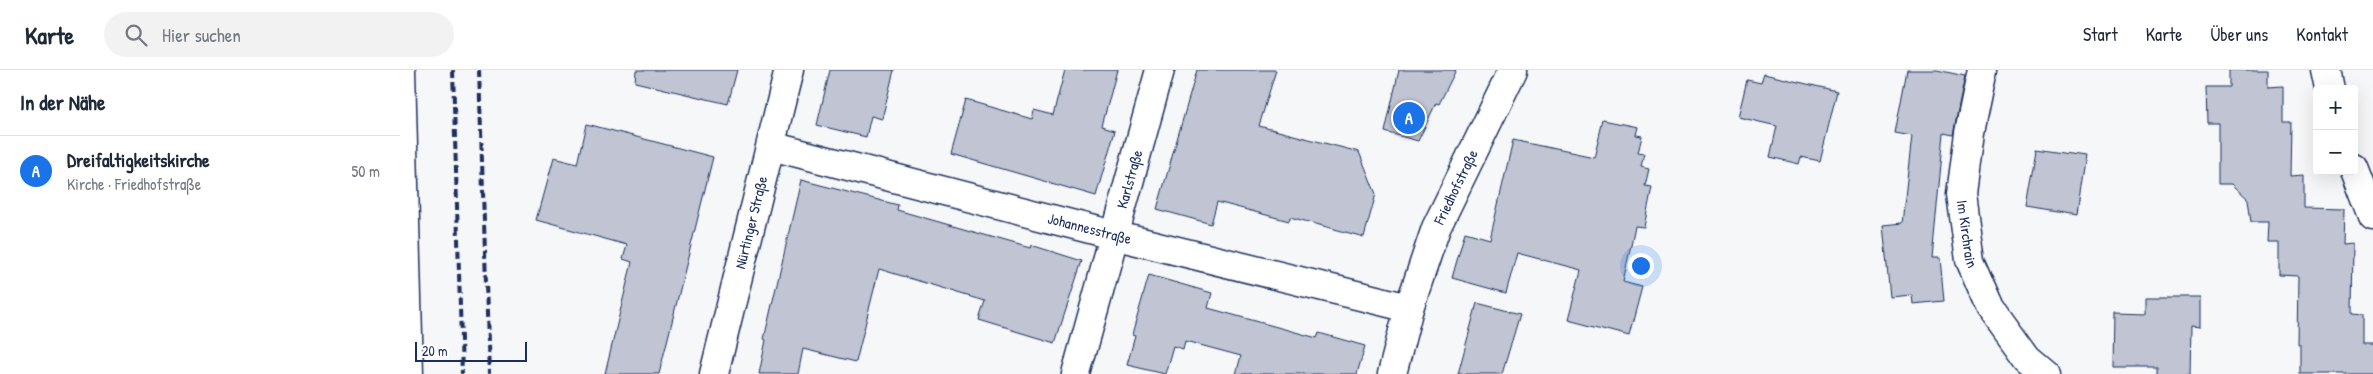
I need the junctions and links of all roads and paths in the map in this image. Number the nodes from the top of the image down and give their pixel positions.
1 (401, 70) edge
2 (790, 70) edge
3 (1160, 70) edge
4 (1513, 70) edge
5 (1982, 70) edge
6 (2326, 70) edge
7 (2329, 85) edge
8 (770, 146) junction
9 (2357, 175) edge
10 (2373, 217) edge
11 (1113, 235) junction
12 (1409, 308) junction
13 (409, 374) edge
14 (714, 374) edge
15 (1076, 374) edge
16 (1392, 374) edge
17 (2046, 374) edge

1 - 13 street
2 - 8 street, Nürtinger Straße
3 - 11 street, Karlstraße
4 - 12 street, Friedhofstraße
5 - 17 street, Im Kirchrain
6 - 7 street
8 - 11 street, Johannesstraße
8 - 14 street, Nürtinger Straße
9 - 10 street
11 - 12 street, Johannesstraße
11 - 15 street, Karlstraße
12 - 16 street, Friedhofstraße

